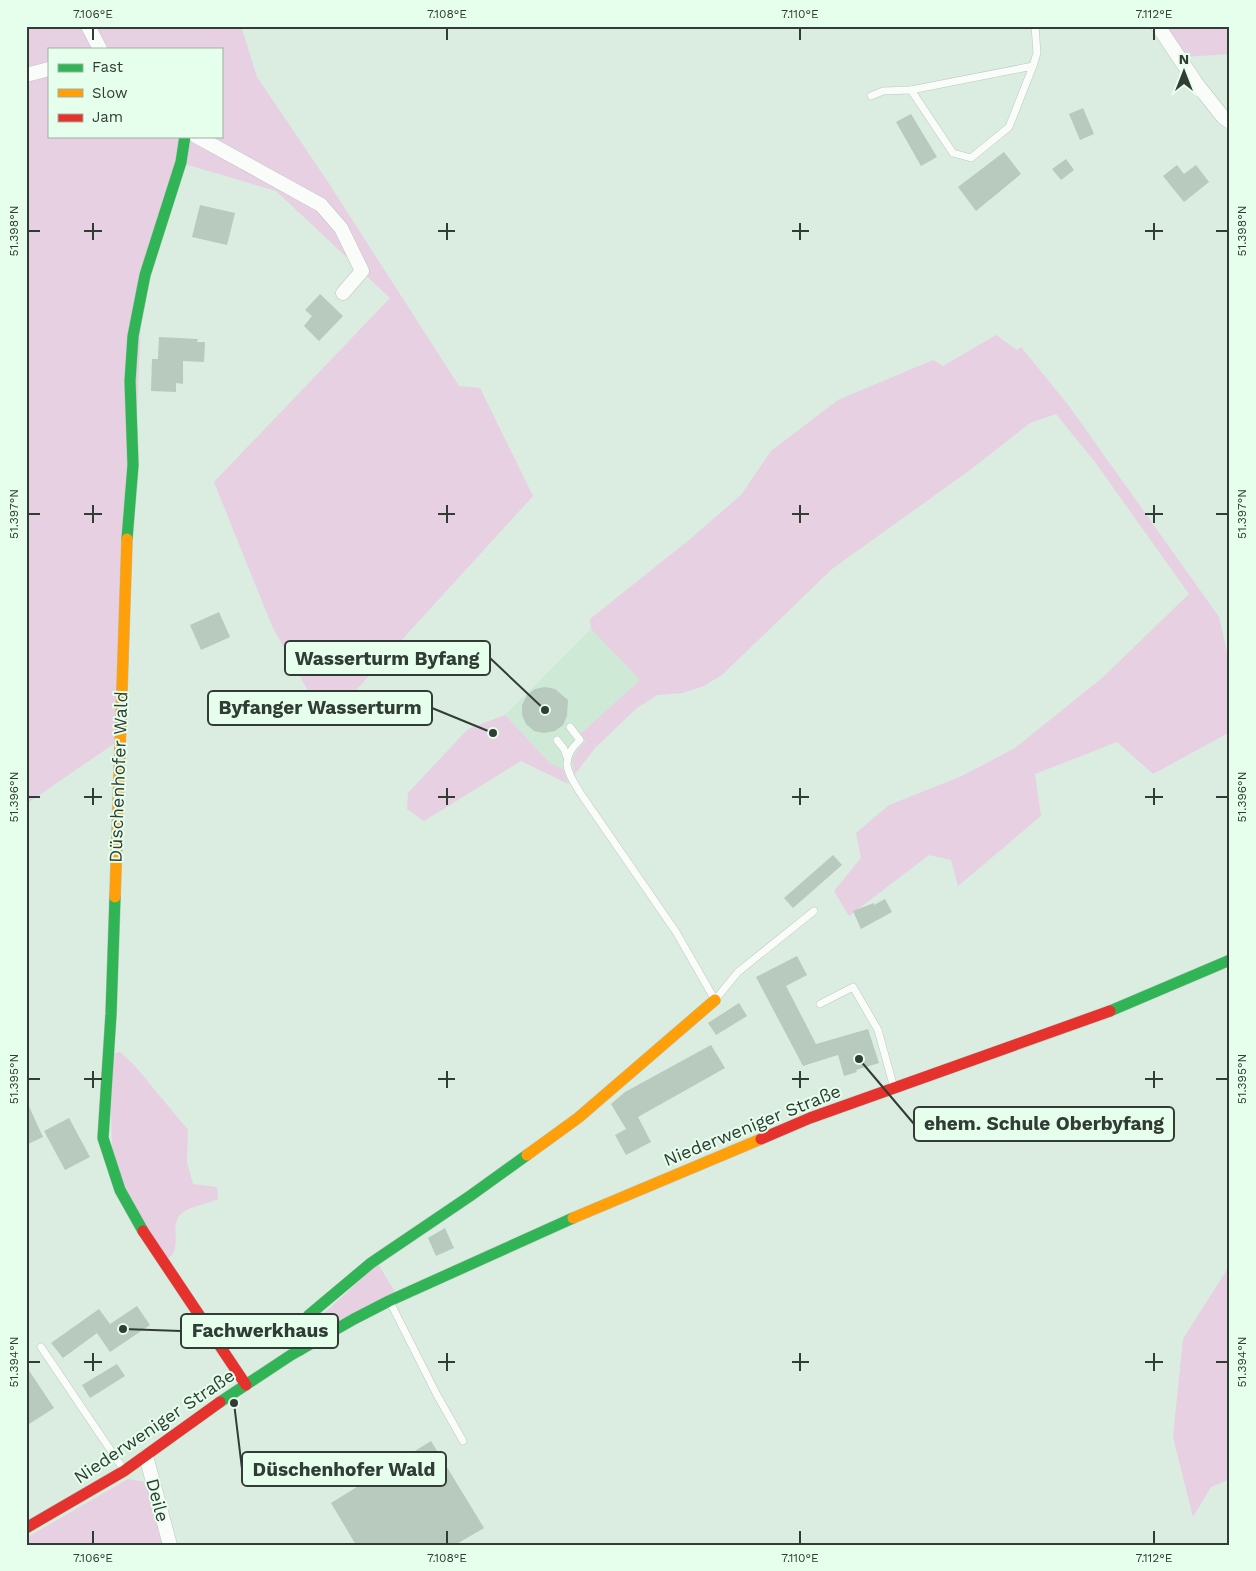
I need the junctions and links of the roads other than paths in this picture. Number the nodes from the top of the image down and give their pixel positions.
1 (88, 26) edge
2 (1035, 26) edge
3 (1158, 26) edge
4 (99, 48) edge
5 (1034, 66) junction
6 (48, 69) edge
7 (26, 76) edge
8 (911, 90) junction
9 (871, 96) dead end
10 (1230, 122) edge
11 (184, 138) edge
12 (200, 138) edge
13 (343, 292) dead end
14 (570, 727) dead end
15 (556, 740) dead end
16 (568, 757) junction
17 (814, 911) dead end
18 (1230, 960) edge
19 (715, 1000) junction
20 (820, 1004) dead end
21 (894, 1089) junction
22 (390, 1301) junction
23 (41, 1348) dead end
24 (300, 1350) junction
25 (246, 1384) junction
26 (463, 1441) dead end
27 (146, 1456) junction
28 (124, 1471) junction
29 (26, 1528) edge
30 (170, 1545) edge

1 - 4 street
2 - 5 lane
3 - 10 street
5 - 8 lane
5 - 8 lane
6 - 7 street
8 - 9 lane
11 - 25 street, Düschenhofer Wald
12 - 13 street
14 - 16 lane
15 - 16 lane
16 - 19 lane
17 - 19 lane
18 - 21 street, Niederweniger Straße
19 - 24 street
20 - 21 lane
21 - 22 street, Niederweniger Straße
22 - 24 street, Niederweniger Straße
22 - 26 lane
23 - 28 lane
24 - 25 street, Niederweniger Straße
25 - 27 street, Niederweniger Straße
27 - 28 street, Niederweniger Straße
27 - 30 street, Deile
28 - 29 street, Niederweniger Straße

